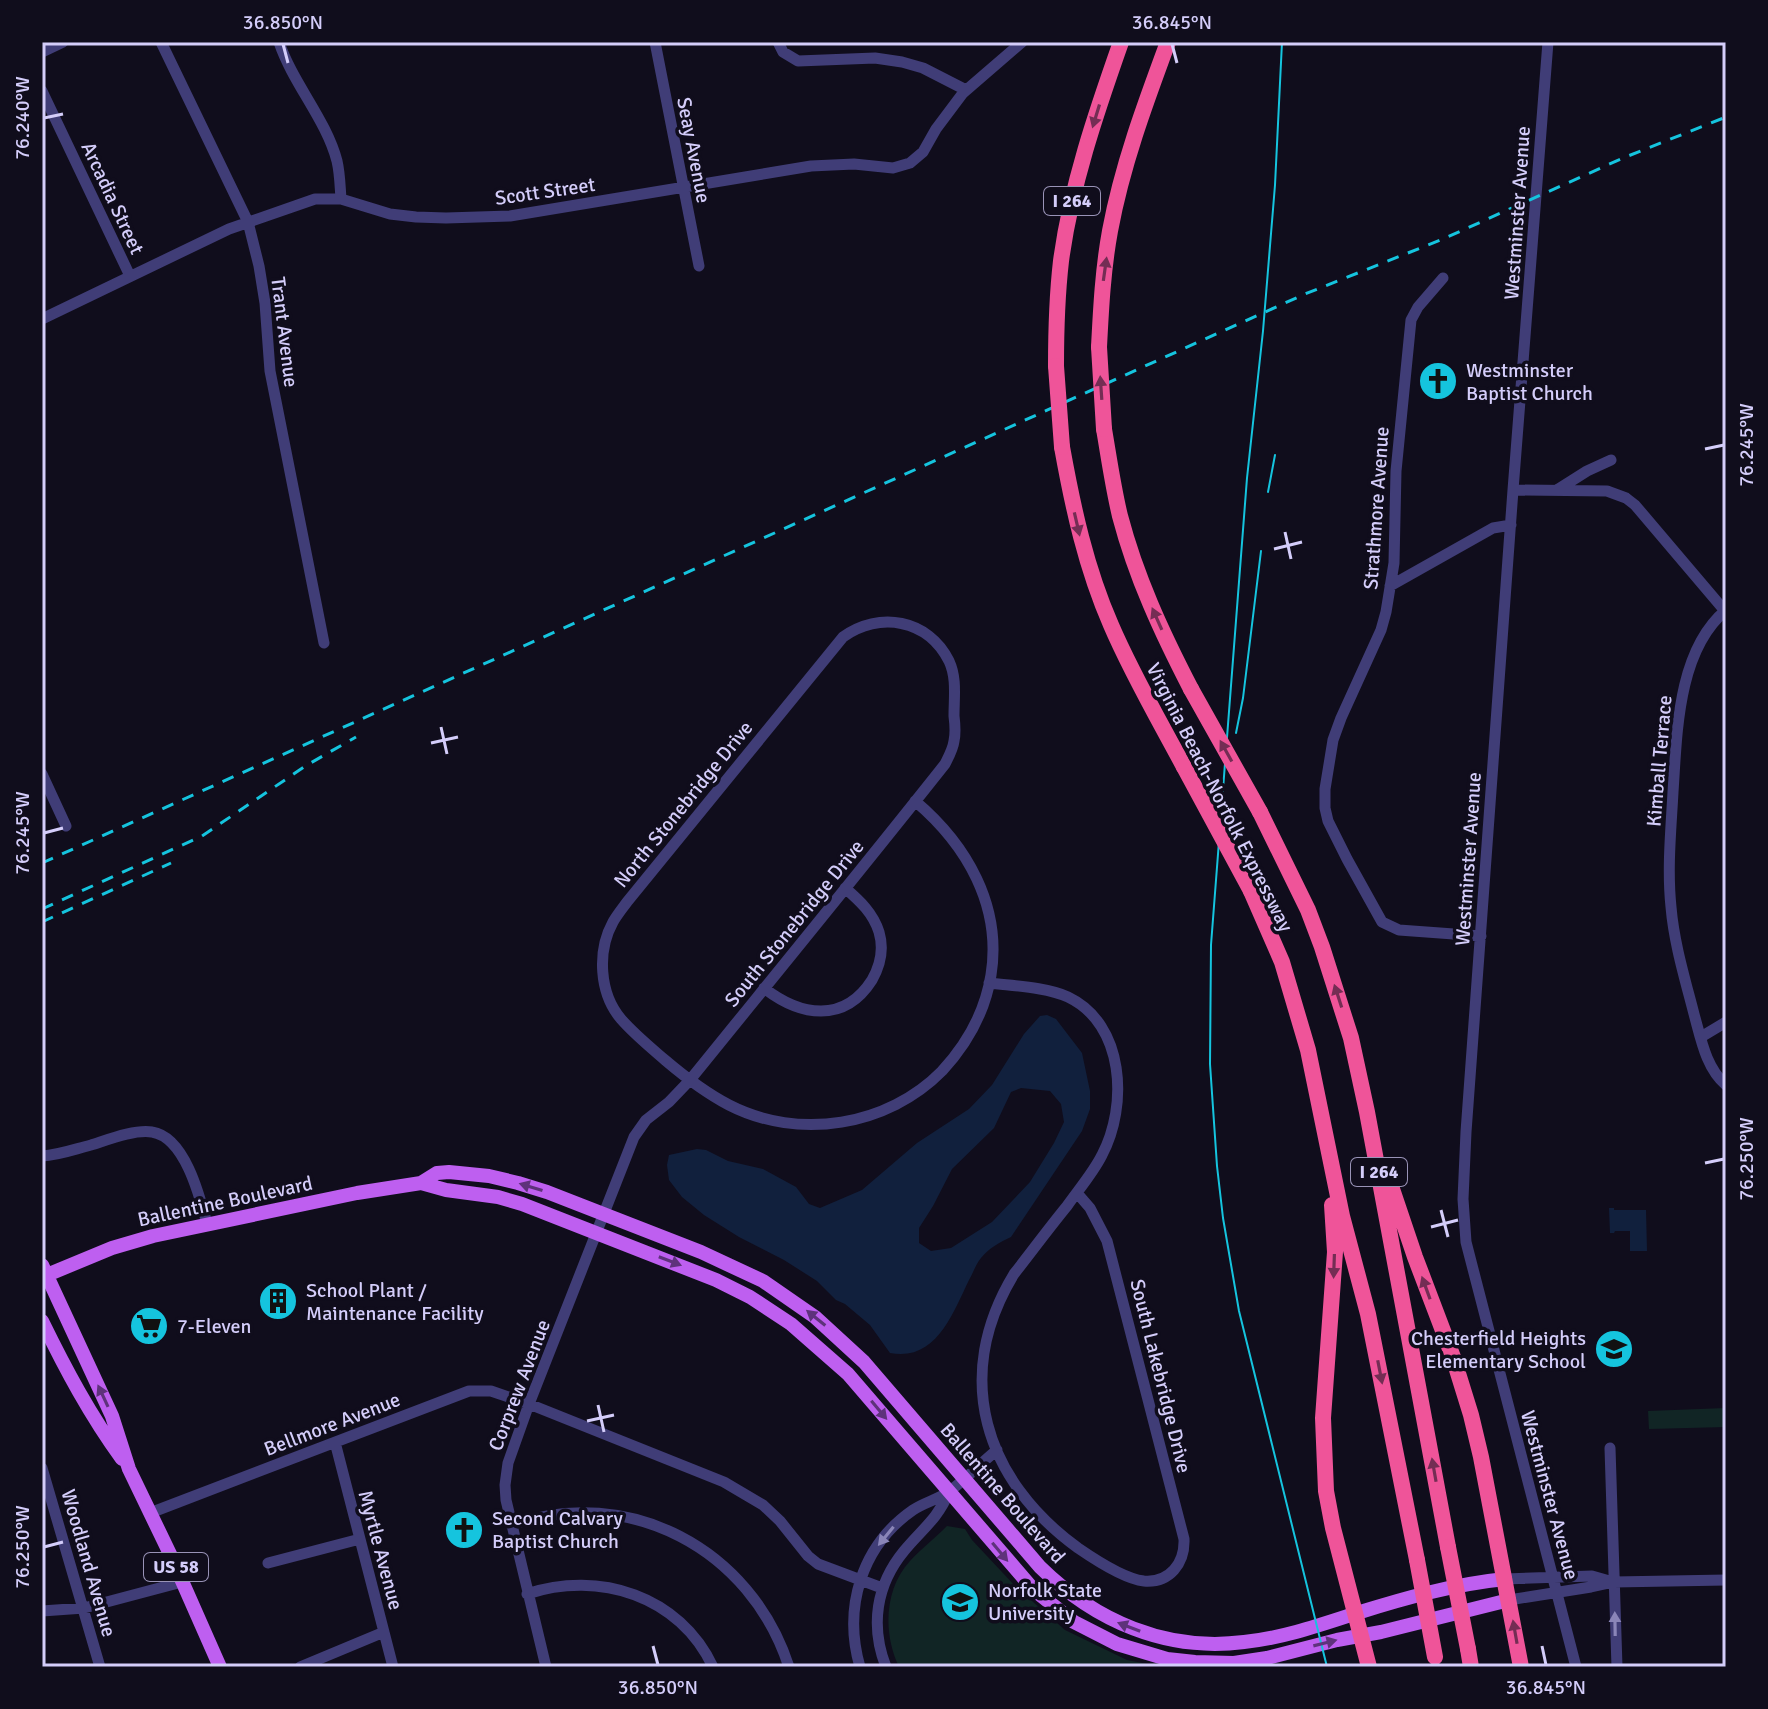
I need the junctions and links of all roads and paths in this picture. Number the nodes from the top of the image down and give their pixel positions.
1 (63, 42) edge
2 (161, 42) edge
3 (279, 42) edge
4 (655, 42) edge
5 (778, 42) edge
6 (1022, 42) edge
7 (1121, 42) edge
8 (1168, 42) edge
9 (1548, 42) edge
10 (42, 52) edge
11 (966, 90) junction
12 (42, 91) edge
13 (683, 187) junction
14 (341, 199) junction
15 (248, 222) junction
16 (699, 266) dead end
17 (130, 276) junction
18 (1443, 278) dead end
19 (42, 319) edge
20 (1611, 460) dead end
21 (1513, 490) junction
22 (1556, 490) junction
23 (1511, 525) junction
24 (1390, 586) junction
25 (1726, 610) edge
26 (934, 641) joint
27 (324, 643) dead end
28 (42, 774) edge
29 (915, 801) junction
30 (66, 826) dead end
31 (845, 888) junction
32 (1481, 936) junction
33 (989, 983) junction
34 (764, 988) junction
35 (1726, 1022) edge
36 (1701, 1037) junction
37 (1351, 1038) junction
38 (1308, 1050) junction
39 (690, 1080) junction
40 (1726, 1085) edge
41 (42, 1156) edge
42 (421, 1183) junction
43 (1077, 1193) junction
44 (604, 1214) junction
45 (207, 1224) junction
46 (597, 1233) junction
47 (44, 1272) edge
48 (42, 1321) edge
49 (529, 1404) junction
50 (335, 1442) junction
51 (1610, 1448) dead end
52 (997, 1450) junction
53 (42, 1468) edge
54 (129, 1469) junction
55 (964, 1478) junction
56 (949, 1492) junction
57 (150, 1513) junction
58 (511, 1525) junction
59 (360, 1539) junction
60 (268, 1563) dead end
61 (1553, 1577) junction
62 (1505, 1579) junction
63 (1726, 1580) edge
64 (860, 1581) junction
65 (182, 1582) junction
66 (1614, 1582) junction
67 (882, 1588) junction
68 (1556, 1592) junction
69 (527, 1594) junction
70 (1509, 1600) junction
71 (84, 1608) junction
72 (42, 1611) edge
73 (1355, 1614) junction
74 (384, 1632) junction
75 (1360, 1636) junction
76 (1436, 1662) edge
77 (100, 1667) edge
78 (220, 1667) edge
79 (300, 1667) edge
80 (393, 1667) edge
81 (546, 1667) edge
82 (713, 1667) edge
83 (789, 1667) edge
84 (860, 1667) edge
85 (886, 1667) edge
86 (1369, 1667) edge
87 (1471, 1667) edge
88 (1521, 1667) edge
89 (1576, 1667) edge
90 (1617, 1667) edge

1 - 10 street
2 - 15 street, Trant Avenue
3 - 14 street
4 - 13 street, Seay Avenue
5 - 11 street
6 - 11 street, Scott Street
7 -> 38 highway, Virginia Beach-Norfolk Expressway / I 264, bridge
37 -> 8 highway, Virginia Beach-Norfolk Expressway / I 264, bridge
9 - 21 street, Westminster Avenue
11 - 13 street, Scott Street
12 - 17 street, Arcadia Street
13 - 14 street, Scott Street
13 - 16 street, Seay Avenue
14 - 15 street, Scott Street
15 - 17 street, Scott Street
15 - 27 street, Trant Avenue
17 - 19 street, Scott Street
18 - 24 street, Strathmore Avenue
20 - 22 street
21 - 22 street, Kimball Terrace
21 - 23 street, Westminster Avenue
22 - 25 street, Kimball Terrace
23 - 24 street
23 - 32 street, Westminster Avenue
24 - 32 street, Strathmore Avenue
25 - 36 street, Kimball Terrace
26 - 29 street, South Stonebridge Drive
26 - 39 street, North Stonebridge Drive
28 - 30 street
29 - 31 street, South Stonebridge Drive
29 - 33 street, North Stonebridge Drive
31 - 34 street, South Stonebridge Drive
31 - 34 street
32 - 61 street, Westminster Avenue
33 - 39 street, North Stonebridge Drive
33 - 43 street
34 - 39 street, South Stonebridge Drive
35 - 36 street
36 - 40 street, Kimball Terrace
62 -> 37 highway
87 -> 37 highway, Virginia Beach-Norfolk Expressway / I 264, bridge
38 -> 73 highway
38 -> 76 highway, Virginia Beach-Norfolk Expressway / I 264, bridge
39 - 44 street, South Stonebridge Drive
41 - 45 street
44 -> 42 main road, Ballentine Boulevard
42 - 45 main road, Ballentine Boulevard
42 - 46 main road, Ballentine Boulevard
43 - 52 street
43 - 52 street, South Lakebridge Drive
44 - 46 street, Corprew Avenue
55 -> 44 main road, Ballentine Boulevard
45 - 47 main road, Ballentine Boulevard
46 - 49 street, Corprew Avenue
46 -> 56 main road, Ballentine Boulevard
54 -> 47 main road, US 58
48 - 54 main road, US 58
49 - 50 street, Bellmore Avenue
49 - 58 street, Corprew Avenue
49 - 64 street, Bellmore Avenue
50 - 57 street, Bellmore Avenue
50 - 59 street, Myrtle Avenue
51 - 66 street
52 - 55 street
53 - 71 street, Woodland Avenue
54 - 57 main road, US 58
55 - 56 street
73 -> 55 main road, Ballentine Boulevard
56 -> 64 street
56 - 67 street
56 -> 75 main road, Ballentine Boulevard
57 - 65 main road, US 58
58 - 69 street, Corprew Avenue
58 - 83 street
59 - 60 street
59 - 74 street, Myrtle Avenue
61 - 62 street, Ballentine Boulevard
61 - 66 street, Ballentine Boulevard
61 - 68 street, Westminster Avenue
62 - 70 highway
62 - 73 main road, Ballentine Boulevard
63 - 66 street, Ballentine Boulevard
64 - 67 street, Bellmore Avenue
64 - 84 street
65 - 71 street
65 - 78 main road, US 58
66 - 68 street, Ballentine Boulevard
90 -> 66 street
67 - 85 street
68 - 70 street, Ballentine Boulevard
68 - 89 street, Westminster Avenue
69 - 81 street, Corprew Avenue
69 - 82 street
70 - 75 main road, Ballentine Boulevard
88 -> 70 highway
71 - 72 street
71 - 77 street, Woodland Avenue
73 - 75 highway
74 - 79 street
74 - 80 street, Myrtle Avenue
75 - 86 highway

